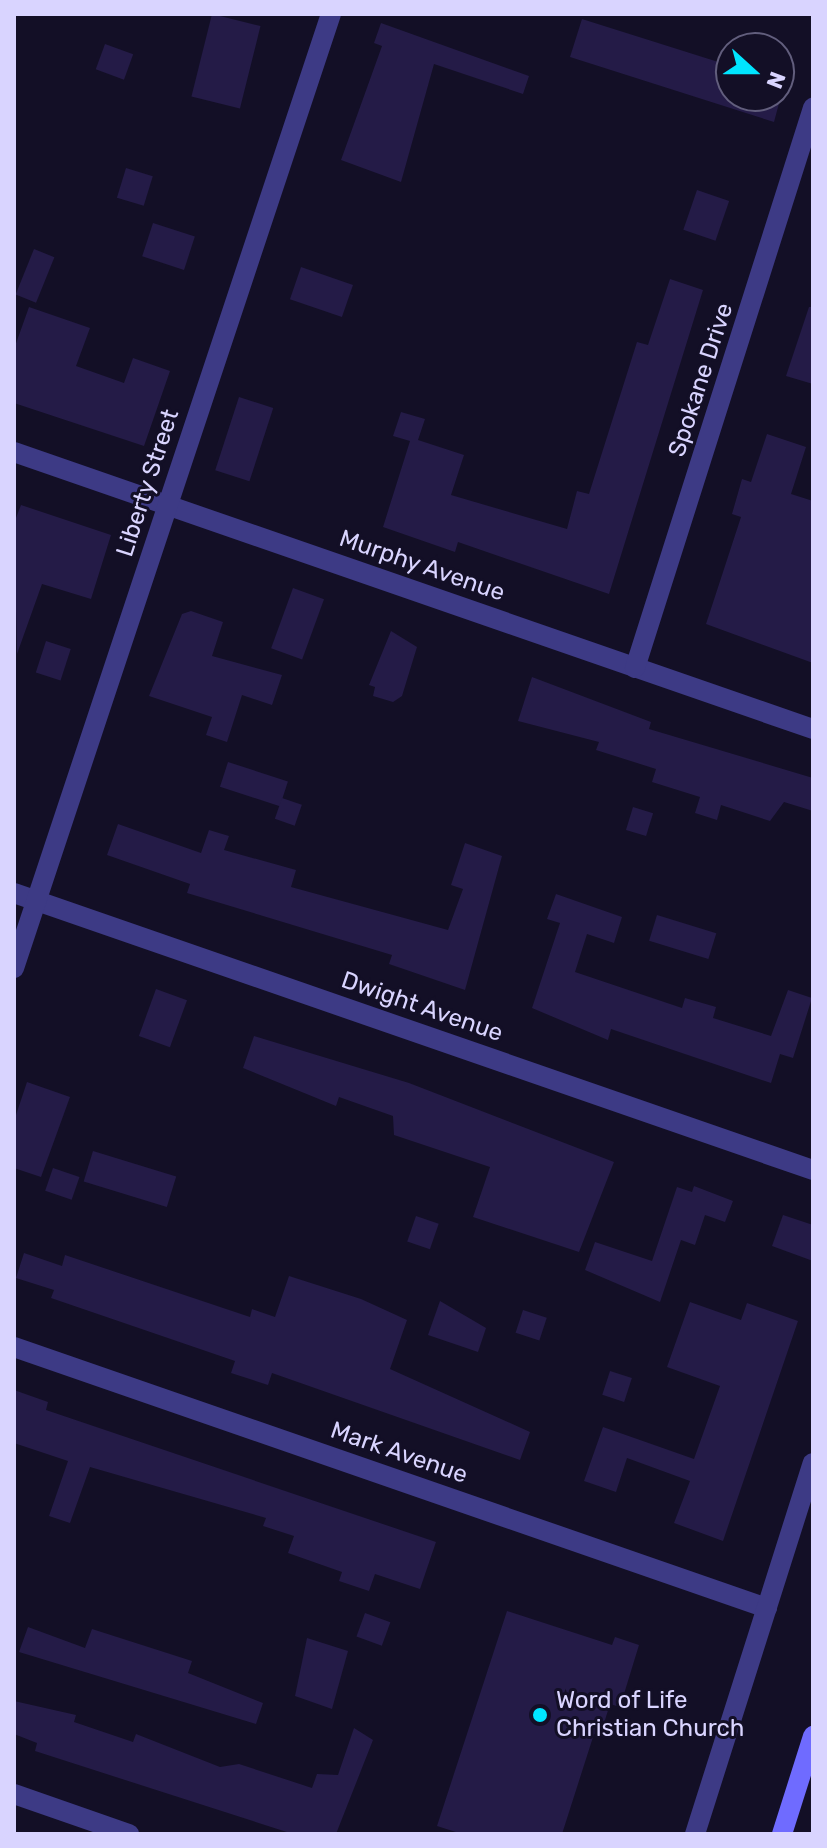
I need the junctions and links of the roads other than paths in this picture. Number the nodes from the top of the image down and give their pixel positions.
1 (331, 14) edge
2 (813, 108) edge
3 (14, 452) edge
4 (167, 506) junction
5 (635, 668) junction
6 (813, 729) edge
7 (14, 893) edge
8 (36, 901) junction
9 (14, 968) edge
10 (813, 1170) edge
11 (14, 1347) edge
12 (813, 1463) edge
13 (767, 1608) junction
14 (813, 1736) edge
15 (14, 1794) edge
16 (129, 1834) edge
17 (695, 1834) edge
18 (782, 1834) edge

1 - 4 street, Liberty Street
2 - 5 street, Spokane Drive
3 - 4 street, Murphy Avenue
4 - 5 street, Murphy Avenue
4 - 8 street, Liberty Street
5 - 6 street, Murphy Avenue
7 - 8 street, Dwight Avenue
8 - 9 street, Liberty Street
8 - 10 street, Dwight Avenue
11 - 13 street, Mark Avenue
12 - 13 street
13 - 17 street
14 - 18 main road
15 - 16 street

